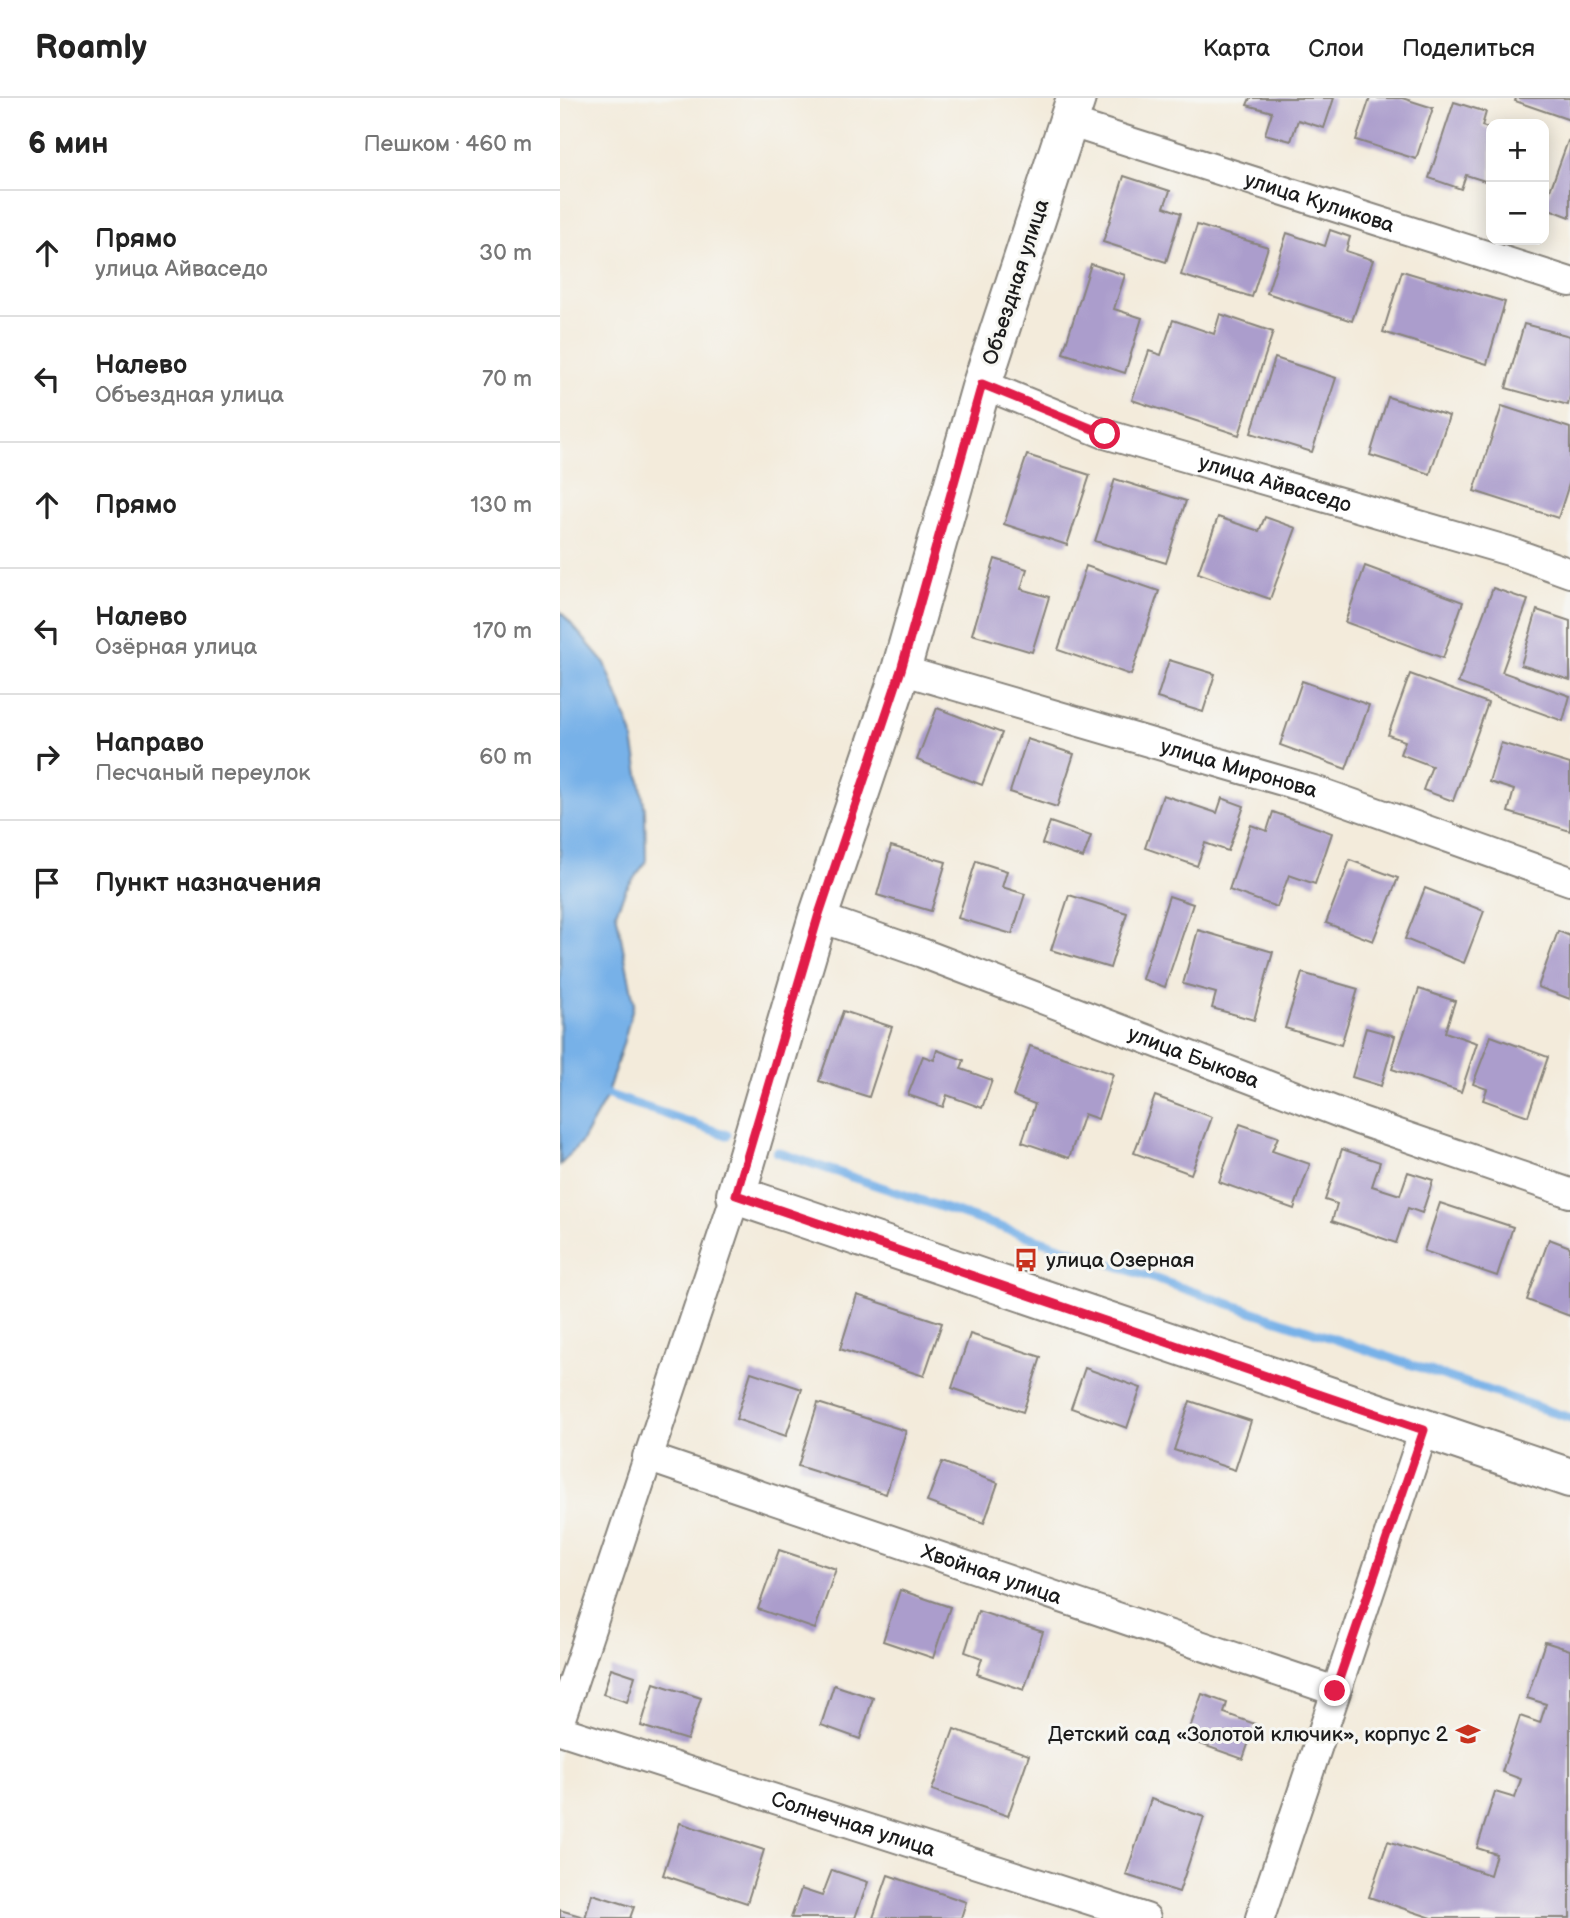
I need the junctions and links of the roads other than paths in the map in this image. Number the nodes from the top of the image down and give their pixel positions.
1 (1072, 110) edge
2 (1570, 282) edge
3 (982, 384) junction
4 (1570, 573) edge
5 (901, 670) junction
6 (1570, 881) edge
7 (818, 917) junction
8 (1570, 1193) edge
9 (736, 1195) junction
10 (1424, 1430) junction
11 (647, 1457) junction
12 (1570, 1478) edge
13 (1335, 1691) junction
14 (560, 1721) edge
15 (560, 1730) edge
16 (1146, 1918) edge
17 (1260, 1918) edge

1 - 2 street, улица Куликова
1 - 3 main road, Объездная улица
3 - 4 street, улица Айваседо
3 - 5 main road, Объездная улица
5 - 6 street, улица Миронова
5 - 7 main road, Объездная улица
7 - 8 street, улица Быкова
7 - 9 main road, Объездная улица
9 - 10 main road
9 - 11 street
10 - 12 main road
10 - 13 street
11 - 13 street, Хвойная улица
11 - 14 street
13 - 17 street
15 - 16 street, Солнечная улица

